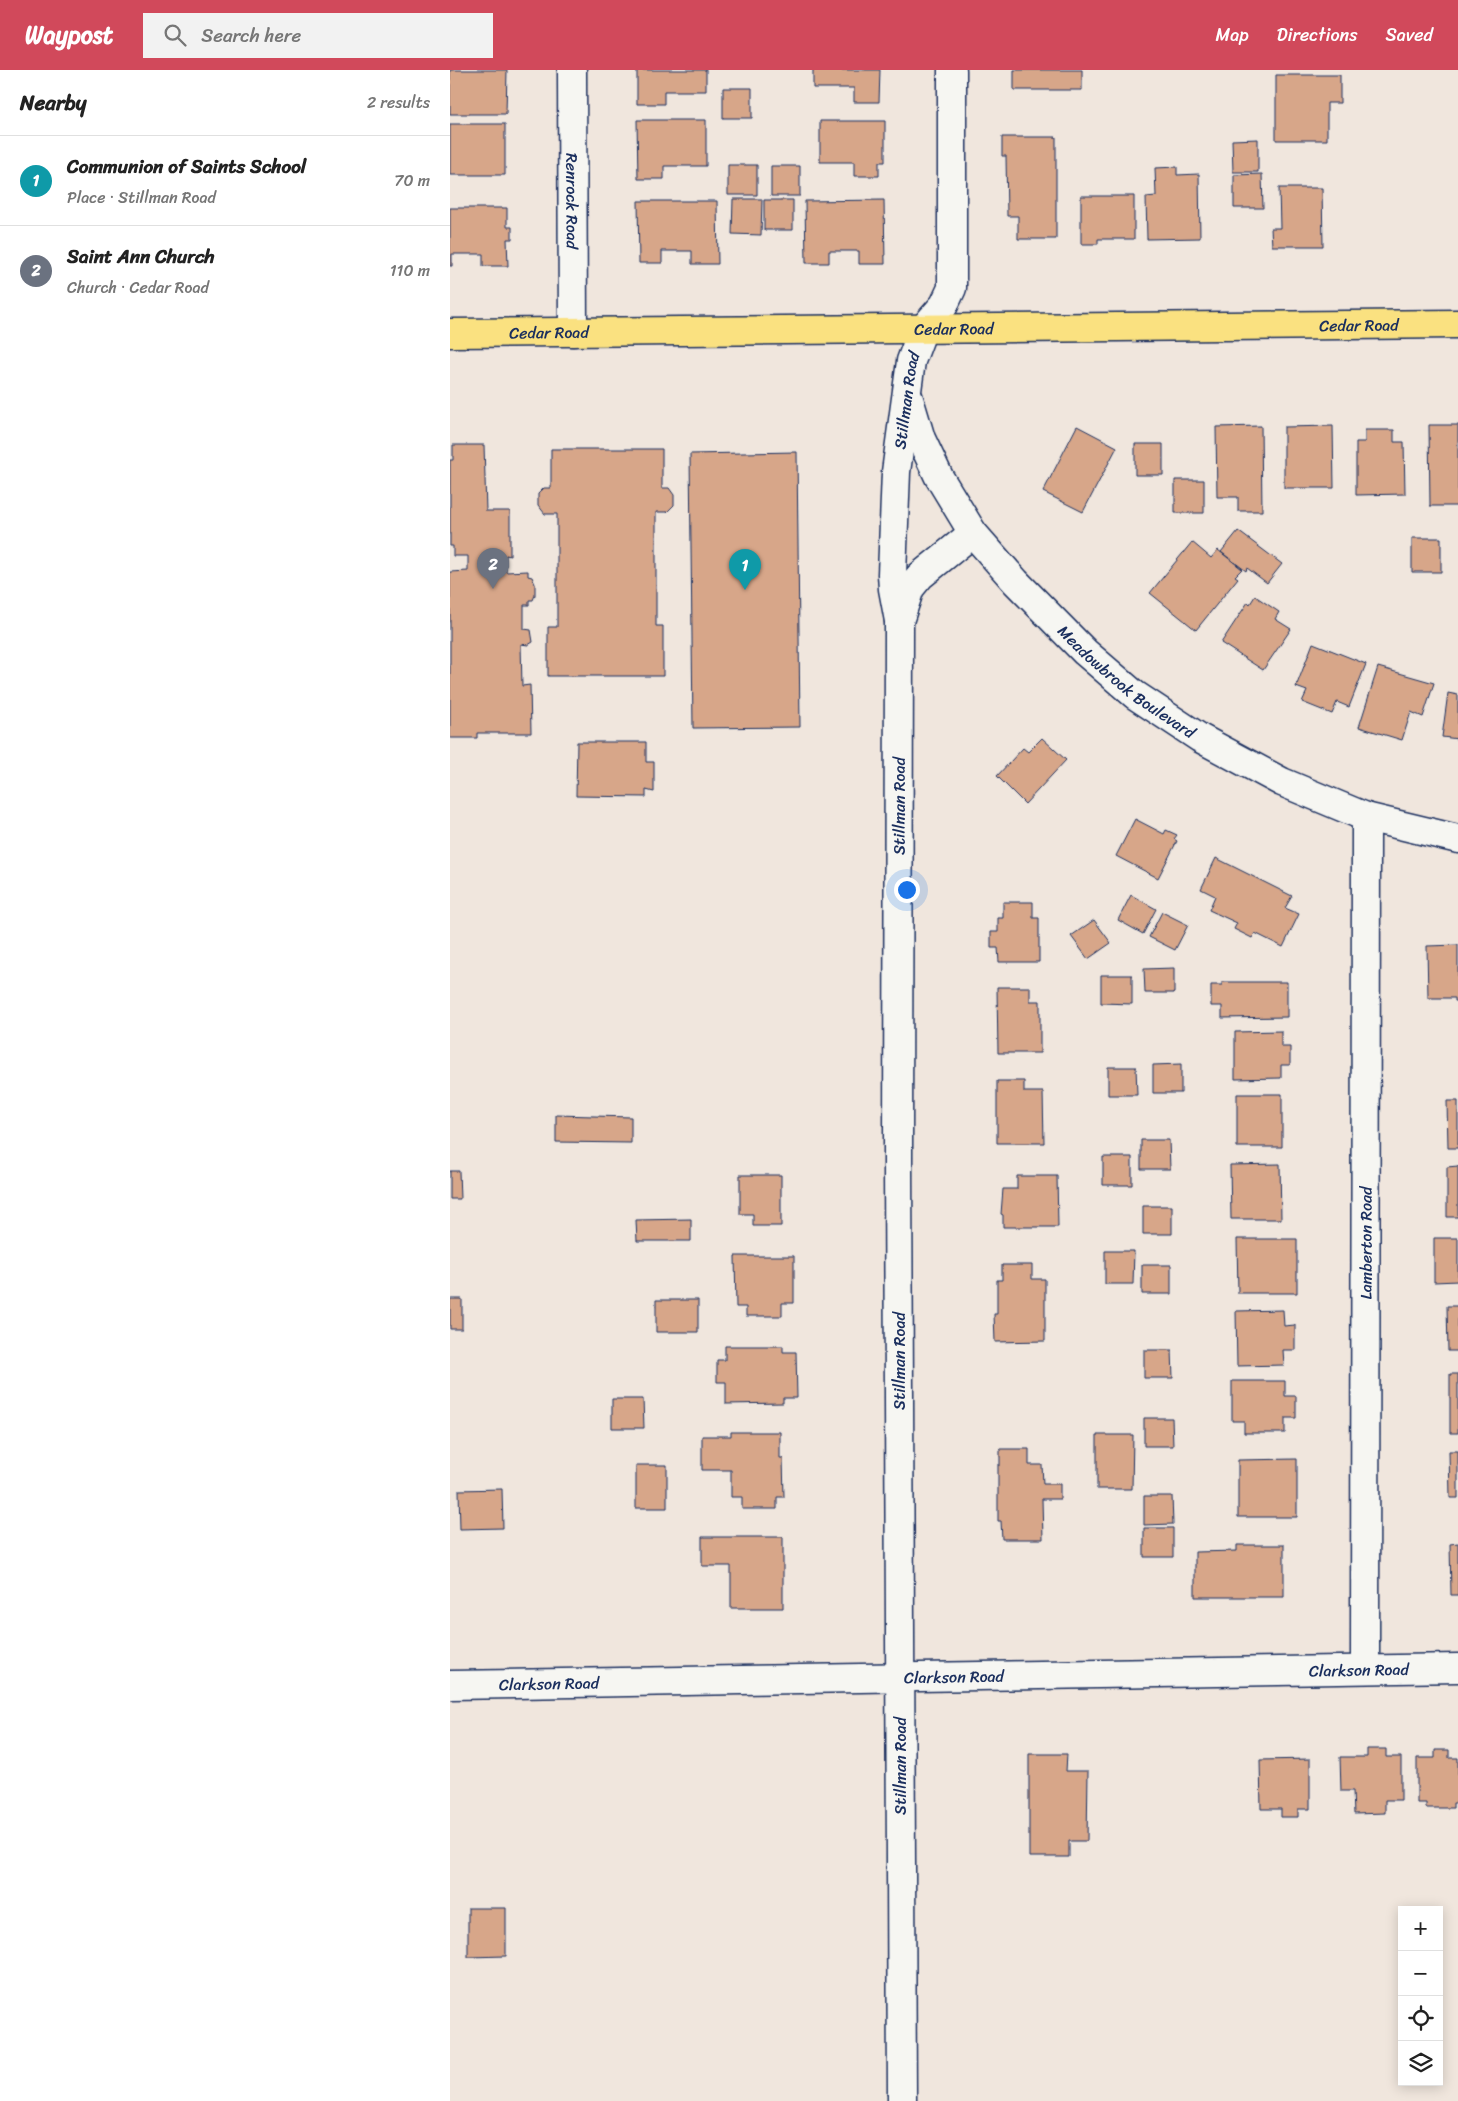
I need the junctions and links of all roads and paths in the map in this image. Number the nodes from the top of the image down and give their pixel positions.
1 (572, 70) edge
2 (952, 70) edge
3 (1458, 324) edge
4 (923, 329) junction
5 (573, 332) junction
6 (450, 333) edge
7 (907, 393) junction
8 (973, 533) junction
9 (899, 621) junction
10 (1366, 817) junction
11 (1458, 839) edge
12 (1458, 1668) edge
13 (1365, 1669) junction
14 (900, 1678) junction
15 (450, 1685) edge
16 (902, 2101) edge

1 - 5 street, Renrock Road
2 - 4 street, Stillman Road
3 - 4 main road, Cedar Road
4 - 5 main road, Cedar Road
4 - 7 street, Stillman Road
5 - 6 main road, Cedar Road
7 - 8 street, Meadowbrook Boulevard
7 - 9 street, Stillman Road
8 - 9 street, Stillman Road
8 - 10 street, Meadowbrook Boulevard
9 - 14 street, Stillman Road
10 - 11 street, Meadowbrook Boulevard
10 - 13 street, Lamberton Road
12 - 13 street, Clarkson Road
13 - 14 street, Clarkson Road
14 - 15 street, Clarkson Road
14 - 16 street, Stillman Road

